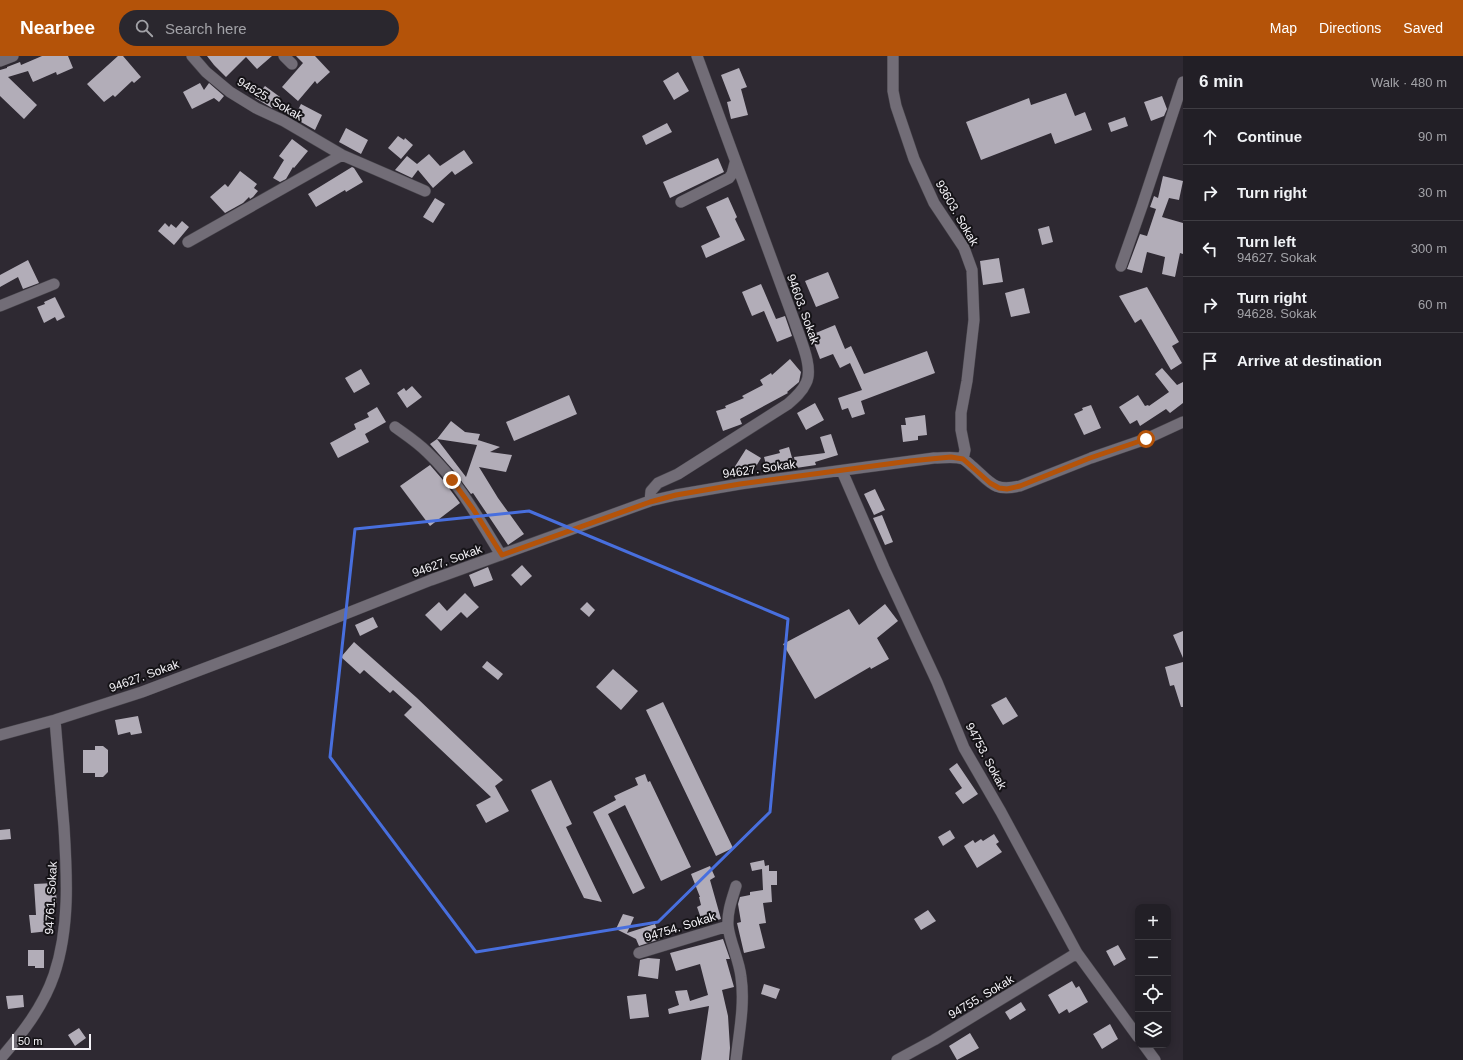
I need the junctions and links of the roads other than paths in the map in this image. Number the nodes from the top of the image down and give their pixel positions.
1 (12, 56) edge
2 (192, 56) edge
3 (697, 56) edge
4 (893, 56) edge
5 (0, 61) edge
6 (1183, 82) edge
7 (342, 155) junction
8 (735, 163) junction
9 (425, 191) dead end
10 (681, 202) dead end
11 (188, 242) dead end
12 (1121, 266) dead end
13 (54, 284) dead end
14 (0, 306) edge
15 (1183, 422) edge
16 (395, 427) dead end
17 (963, 459) junction
18 (842, 471) junction
19 (650, 502) junction
20 (502, 555) junction
21 (56, 720) junction
22 (0, 735) edge
23 (736, 886) dead end
24 (728, 926) junction
25 (639, 953) dead end
26 (1077, 953) junction
27 (1135, 1033) edge
28 (1146, 1048) edge
29 (0, 1059) edge
30 (736, 1060) edge
31 (897, 1060) edge
32 (1155, 1060) edge

1 - 5 street
2 - 7 street, 94625. Sokak
3 - 8 street, 94603. Sokak
4 - 17 street, 93603. Sokak
6 - 12 street
7 - 9 street, 94625. Sokak
7 - 11 street
8 - 10 street
8 - 19 street, 94603. Sokak
13 - 14 street
15 - 17 street
16 - 20 street
17 - 18 street, 94627. Sokak
18 - 19 street, 94627. Sokak
18 - 26 street, 94753. Sokak
19 - 20 street, 94627. Sokak
20 - 21 street, 94627. Sokak
21 - 22 street, 94627. Sokak
21 - 29 street, 94761. Sokak
23 - 24 street, 94754. Sokak
24 - 25 street, 94754. Sokak
24 - 30 street, 94754. Sokak
26 - 27 street, 94753. Sokak
26 - 31 street, 94755. Sokak
28 - 32 street

